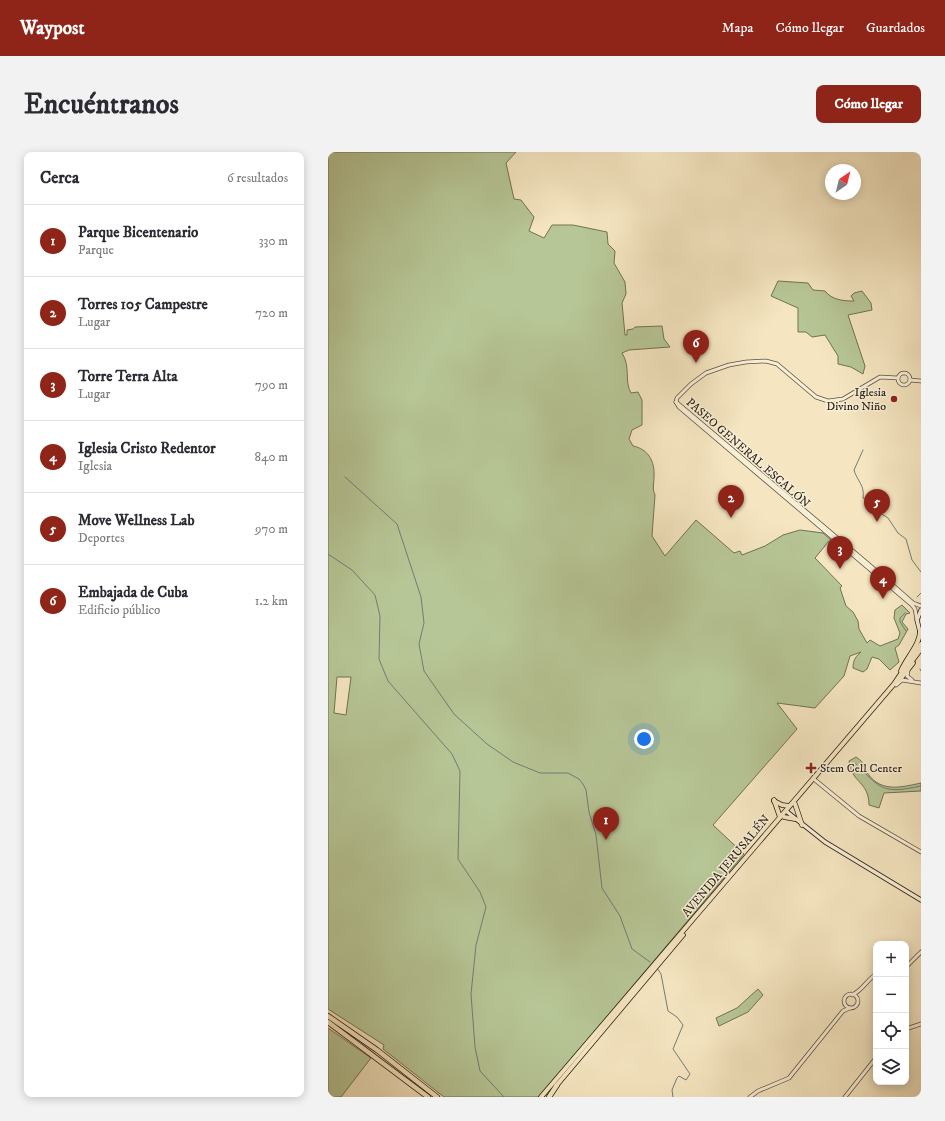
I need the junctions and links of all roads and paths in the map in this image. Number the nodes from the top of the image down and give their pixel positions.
1 (898, 378) junction
2 (910, 380) junction
3 (921, 381) edge
4 (676, 402) junction
5 (921, 606) edge
6 (921, 610) edge
7 (917, 620) junction
8 (920, 632) edge
9 (921, 644) edge
10 (921, 649) edge
11 (921, 653) edge
12 (909, 669) junction
13 (913, 681) junction
14 (896, 683) junction
15 (921, 683) edge
16 (815, 780) junction
17 (795, 804) junction
18 (790, 806) junction
19 (786, 812) junction
20 (782, 817) junction
21 (795, 819) junction
22 (802, 825) junction
23 (921, 852) edge
24 (921, 900) edge
25 (921, 952) edge
26 (909, 964) edge
27 (873, 976) edge
28 (858, 992) junction
29 (852, 995) junction
30 (857, 999) junction
31 (844, 1002) junction
32 (850, 1008) junction
33 (843, 1011) junction
34 (328, 1016) edge
35 (328, 1022) edge
36 (921, 1024) edge
37 (909, 1028) edge
38 (873, 1062) edge
39 (557, 1085) joint
40 (436, 1096) edge
41 (428, 1097) edge
42 (541, 1097) edge
43 (548, 1097) edge
44 (750, 1097) edge
45 (845, 1097) edge

1 - 2 street
1 - 2 street
1 - 4 street
2 - 3 street
4 - 5 street, PASEO GENERAL ESCALÓN
4 - 7 street, PASEO GENERAL ESCALÓN
6 - 7 main road
7 - 8 main road
8 - 14 main road
9 - 14 main road, AVENIDA JERUSALÉN
10 - 14 main road, AVENIDA JERUSALÉN
11 - 12 main road
12 - 13 street
12 - 14 main road
13 - 14 street
13 - 15 street
14 - 16 main road, AVENIDA JERUSALÉN
14 - 18 main road, AVENIDA JERUSALÉN
16 - 17 main road, AVENIDA JERUSALÉN
16 - 23 street
17 - 19 main road, AVENIDA JERUSALÉN
17 - 22 main road
18 - 19 main road, AVENIDA JERUSALÉN
18 - 20 main road
19 - 20 main road, AVENIDA JERUSALÉN
19 - 21 main road
20 - 21 main road
20 - 39 main road, AVENIDA JERUSALÉN
20 - 42 main road, AVENIDA JERUSALÉN
21 - 22 main road
22 - 24 main road
25 - 26 street
27 - 28 street
28 - 29 street
28 - 30 street
29 - 30 street
29 - 31 street
30 - 32 street
31 - 32 street
31 - 33 street
32 - 33 street
33 - 44 street
34 - 40 highway
35 - 41 highway
36 - 37 street
38 - 45 street
39 - 43 highway

